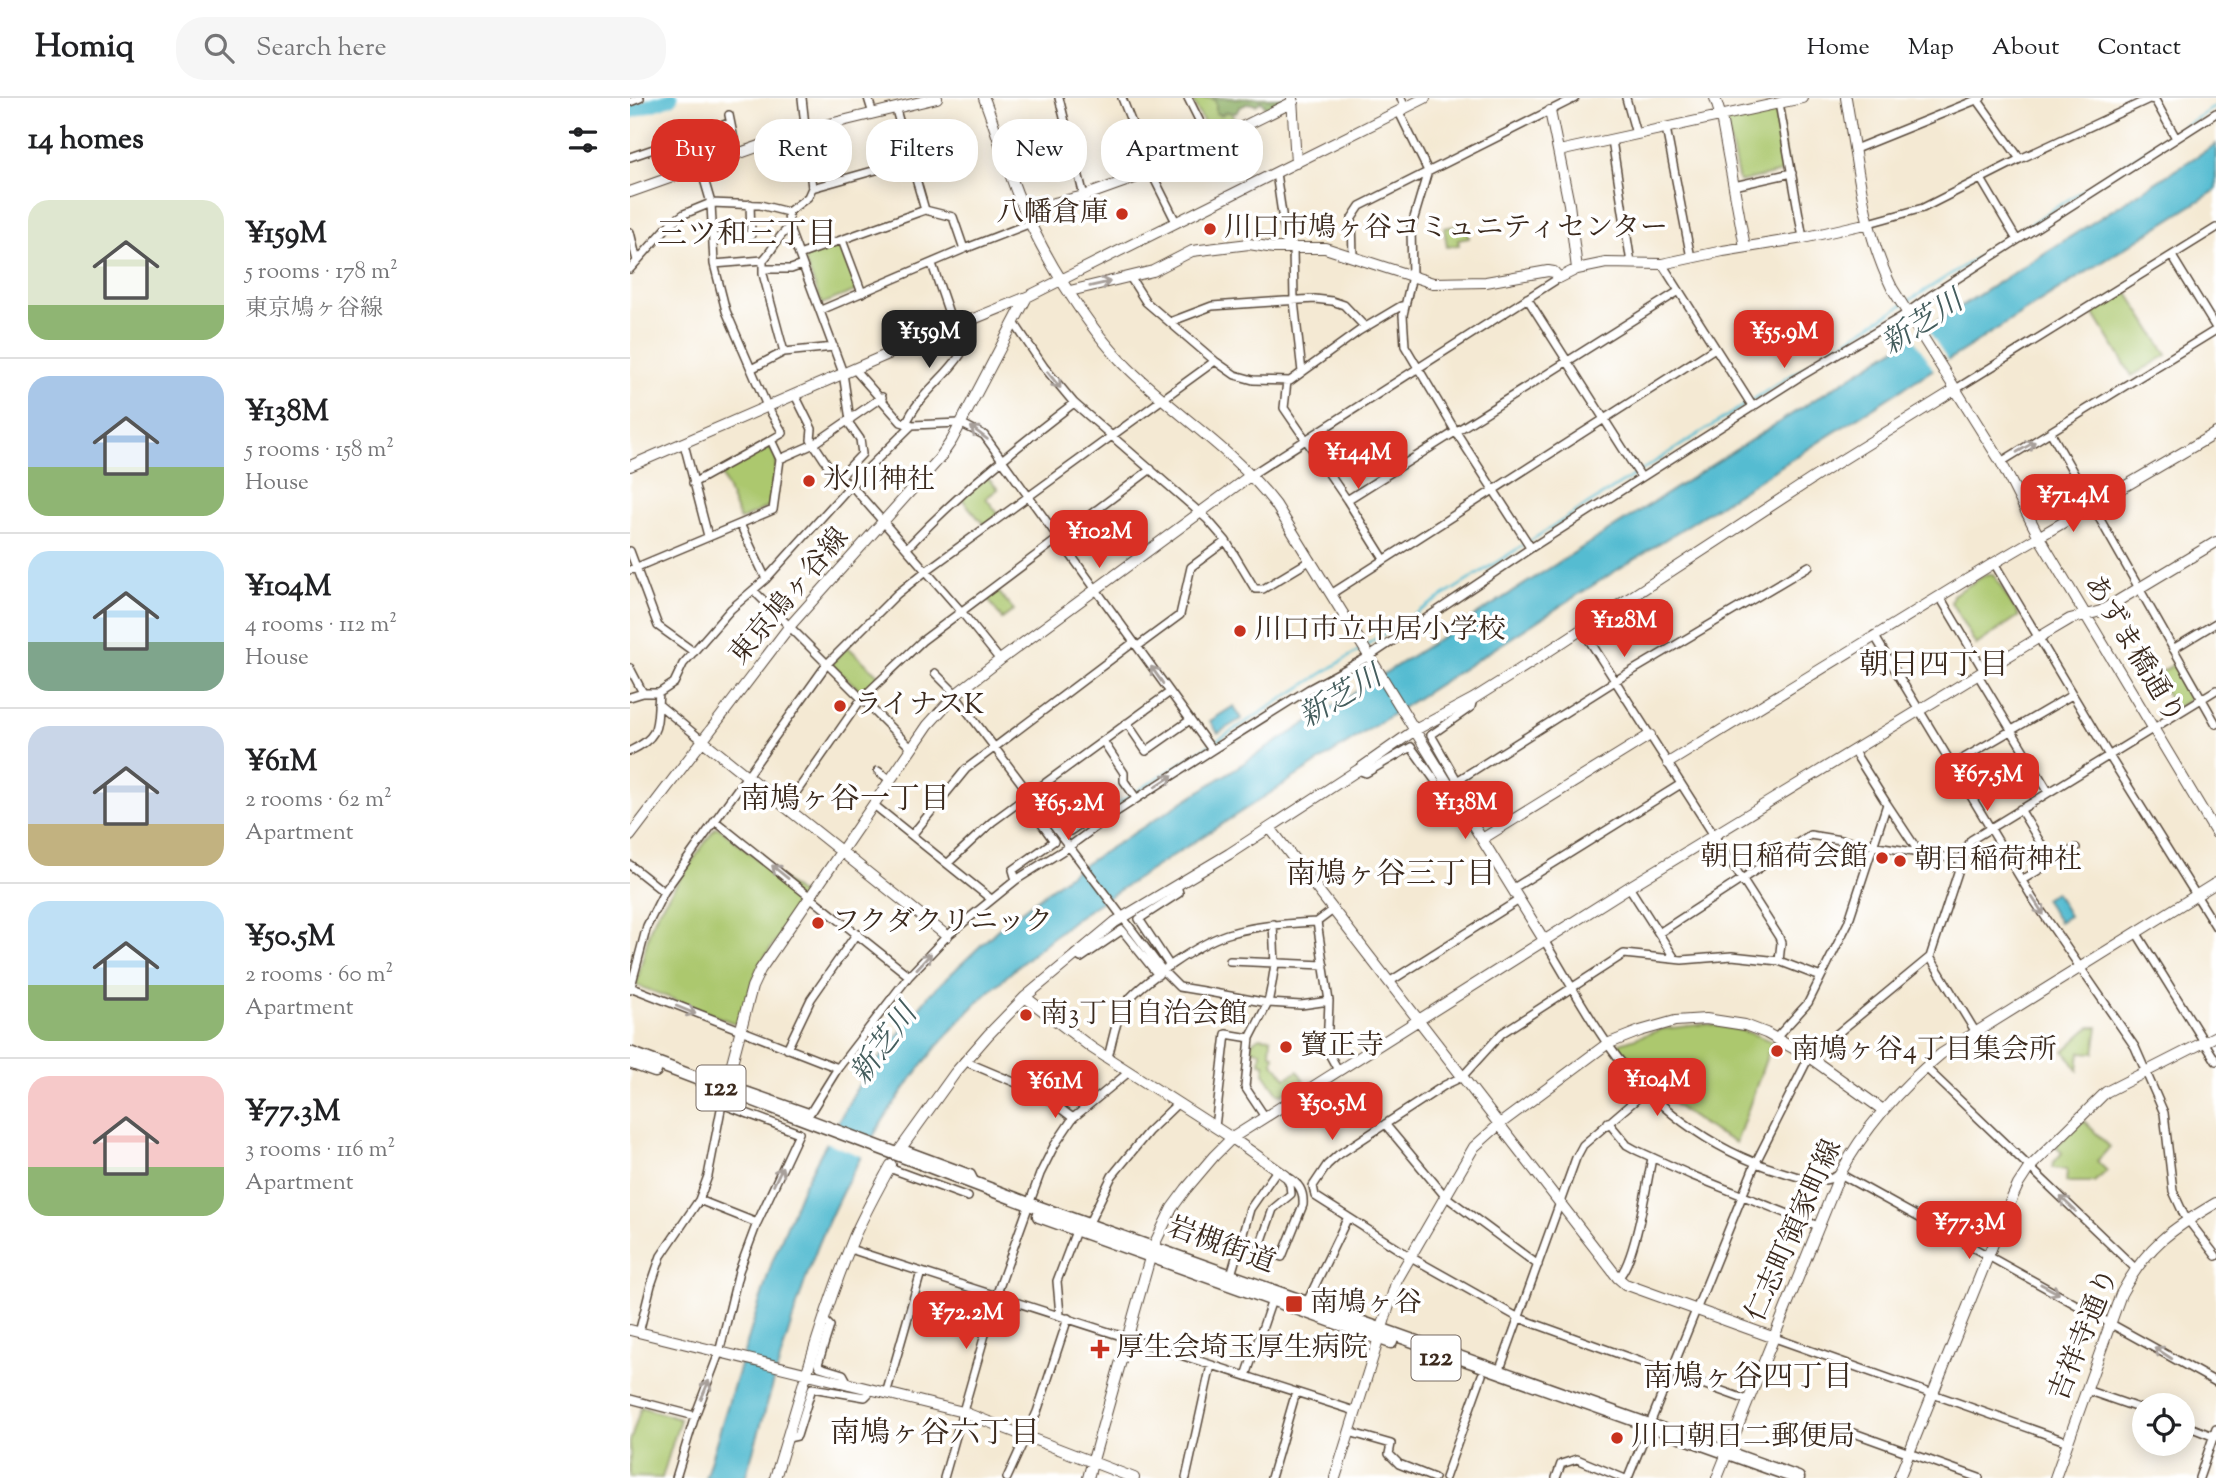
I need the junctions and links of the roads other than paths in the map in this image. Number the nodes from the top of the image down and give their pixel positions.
1 (640, 98) edge
2 (802, 98) edge
3 (868, 98) edge
4 (937, 98) edge
5 (984, 98) edge
6 (1070, 98) edge
7 (1122, 98) edge
8 (1188, 98) edge
9 (1425, 98) edge
10 (1575, 98) edge
11 (1626, 98) edge
12 (1715, 98) edge
13 (1802, 98) edge
14 (1846, 98) edge
15 (1060, 99) edge
16 (1979, 99) edge
17 (1292, 100) edge
18 (912, 101) edge
19 (630, 102) edge
20 (1779, 103) junction
21 (1402, 106) edge
22 (896, 110) junction
23 (1550, 111) junction
24 (2216, 113) edge
25 (873, 114) junction
26 (1721, 117) junction
27 (804, 119) edge
28 (852, 119) edge
29 (899, 119) edge
30 (1130, 119) edge
31 (1198, 119) edge
32 (1255, 119) edge
33 (1667, 128) junction
34 (1636, 134) junction
35 (2176, 138) junction
36 (1612, 141) junction
37 (651, 149) edge
38 (1854, 149) junction
39 (1559, 151) junction
40 (630, 157) edge
41 (2020, 159) junction
42 (1296, 163) junction
43 (1427, 172) junction
44 (866, 173) edge
45 (1276, 173) junction
46 (1792, 173) junction
47 (1981, 178) junction
48 (661, 182) edge
49 (705, 182) edge
50 (810, 182) edge
51 (918, 182) edge
52 (1123, 182) edge
53 (1156, 182) edge
54 (1734, 186) junction
55 (811, 188) junction
56 (630, 192) edge
57 (1084, 196) junction
58 (711, 203) junction
59 (750, 204) junction
60 (1024, 209) junction
61 (925, 210) junction
62 (788, 212) junction
63 (1176, 222) junction
64 (1031, 223) junction
65 (1869, 223) junction
66 (789, 228) junction
67 (2216, 228) edge
68 (630, 232) edge
69 (713, 238) junction
70 (1804, 238) junction
71 (842, 240) junction
72 (2017, 240) junction
73 (1745, 247) junction
74 (1290, 248) junction
75 (964, 249) junction
76 (799, 255) junction
77 (2172, 256) junction
78 (1353, 257) junction
79 (1691, 258) junction
80 (763, 260) junction
81 (637, 261) junction
82 (1631, 263) junction
83 (714, 264) junction
84 (932, 264) junction
85 (1662, 264) junction
86 (802, 265) junction
87 (630, 269) edge
88 (763, 269) junction
89 (1577, 269) junction
90 (1412, 276) junction
91 (1130, 277) junction
92 (1061, 278) junction
93 (1559, 278) junction
94 (1679, 291) junction
95 (1070, 292) junction
96 (862, 293) junction
97 (1027, 297) junction
98 (1527, 298) junction
99 (1294, 301) junction
100 (1405, 306) junction
101 (821, 310) junction
102 (1909, 315) junction
103 (972, 320) junction
104 (1170, 323) junction
105 (1015, 324) junction
106 (1366, 327) junction
107 (954, 328) junction
108 (2216, 329) edge
109 (834, 347) junction
110 (1716, 348) junction
111 (784, 352) junction
112 (1215, 360) junction
113 (1568, 360) junction
114 (751, 369) junction
115 (1418, 369) junction
116 (855, 370) junction
117 (1301, 372) junction
118 (844, 373) junction
119 (1287, 381) junction
120 (1956, 390) junction
121 (795, 395) junction
122 (882, 397) junction
123 (1162, 397) junction
124 (1074, 402) junction
125 (767, 406) junction
126 (1753, 407) junction
127 (1605, 418) junction
128 (849, 421) junction
129 (960, 423) junction
130 (909, 424) junction
131 (1456, 432) junction
132 (2051, 433) junction
133 (2216, 433) edge
134 (1111, 436) junction
135 (771, 440) junction
136 (1307, 440) junction
137 (684, 444) junction
138 (814, 444) junction
139 (780, 458) junction
140 (1001, 458) junction
141 (2001, 462) junction
142 (630, 466) edge
143 (1151, 470) junction
144 (1251, 475) junction
145 (840, 477) junction
146 (1642, 477) junction
147 (693, 483) junction
148 (851, 485) junction
149 (1494, 489) junction
150 (1028, 495) junction
151 (1348, 500) junction
152 (2093, 505) junction
153 (1096, 510) junction
154 (1201, 513) junction
155 (883, 522) junction
156 (740, 524) junction
157 (1108, 528) dead end
158 (708, 536) junction
159 (1059, 537) junction
160 (2039, 537) junction
161 (1226, 541) junction
162 (2216, 542) edge
163 (907, 548) junction
164 (1531, 548) junction
165 (630, 551) edge
166 (1384, 559) junction
167 (1311, 560) junction
168 (1993, 563) junction
169 (1809, 566) dead end
170 (633, 569) edge
171 (926, 571) junction
172 (765, 579) junction
173 (1096, 589) junction
174 (2139, 589) junction
175 (753, 590) junction
176 (1331, 594) junction
177 (1940, 597) junction
178 (960, 610) junction
179 (2085, 615) junction
180 (2216, 623) edge
181 (789, 627) junction
182 (1582, 629) junction
183 (1874, 635) junction
184 (2038, 638) junction
185 (1136, 644) junction
186 (2173, 649) junction
187 (694, 652) junction
188 (1371, 658) junction
189 (1000, 660) junction
190 (827, 664) junction
191 (630, 668) edge
192 (935, 673) dead end
193 (1981, 673) junction
194 (1615, 681) junction
195 (2216, 690) edge
196 (1170, 692) junction
197 (643, 693) junction
198 (659, 693) junction
199 (956, 695) junction
200 (2072, 695) junction
201 (630, 697) edge
202 (862, 698) junction
203 (1473, 699) junction
204 (2202, 699) junction
205 (658, 704) junction
206 (1919, 711) junction
207 (1190, 720) junction
208 (1127, 723) junction
209 (2216, 724) edge
210 (1414, 728) junction
211 (2153, 728) junction
212 (2012, 730) junction
213 (1650, 735) junction
214 (703, 741) junction
215 (1103, 741) junction
216 (994, 746) junction
217 (911, 748) junction
218 (1212, 750) junction
219 (1853, 750) junction
220 (630, 751) edge
221 (2108, 754) junction
222 (1668, 763) junction
223 (1952, 765) junction
224 (1358, 770) junction
225 (877, 771) dead end
226 (748, 775) junction
227 (890, 780) junction
228 (1457, 781) junction
229 (1681, 784) junction
230 (2048, 791) junction
231 (1029, 794) junction
232 (1136, 798) junction
233 (1887, 804) junction
234 (874, 805) junction
235 (786, 807) junction
236 (2020, 809) junction
237 (1116, 812) junction
238 (1467, 815) junction
239 (715, 821) junction
240 (1990, 827) junction
241 (1270, 828) junction
242 (2216, 833) edge
243 (1714, 834) junction
244 (912, 835) junction
245 (630, 836) edge
246 (1482, 839) junction
247 (1070, 846) junction
248 (1873, 846) junction
249 (2076, 848) dead end
250 (841, 851) junction
251 (1920, 854) junction
252 (1962, 860) junction
253 (2052, 862) junction
254 (948, 863) junction
255 (630, 865) edge
256 (1741, 879) junction
257 (1016, 880) junction
258 (2022, 880) junction
259 (2216, 883) edge
260 (1177, 886) junction
261 (1629, 887) junction
262 (1512, 889) junction
263 (664, 892) junction
264 (2197, 895) junction
265 (810, 897) junction
266 (991, 899) junction
267 (1519, 900) junction
268 (1333, 911) junction
269 (1124, 916) junction
270 (1317, 922) junction
271 (1273, 924) junction
272 (2216, 927) edge
273 (2136, 932) junction
274 (857, 933) junction
275 (1659, 933) junction
276 (947, 936) junction
277 (1544, 940) junction
278 (1075, 954) junction
279 (1930, 957) junction
280 (1675, 959) junction
281 (1230, 961) dead end
282 (1779, 961) junction
283 (1275, 964) junction
284 (1324, 965) junction
285 (2080, 966) junction
286 (1164, 970) junction
287 (909, 976) junction
288 (1821, 977) junction
289 (1389, 982) junction
290 (1572, 986) junction
291 (630, 988) edge
292 (1025, 997) junction
293 (1329, 1001) junction
294 (1268, 1003) junction
295 (1419, 1019) junction
296 (1975, 1031) junction
297 (742, 1032) junction
298 (2216, 1036) edge
299 (1250, 1038) junction
300 (1776, 1038) junction
301 (2204, 1042) junction
302 (1607, 1044) junction
303 (787, 1049) junction
304 (630, 1053) edge
305 (1108, 1057) junction
306 (1809, 1057) junction
307 (964, 1061) junction
308 (2216, 1061) edge
309 (630, 1062) edge
310 (1925, 1067) junction
311 (838, 1068) junction
312 (1338, 1070) junction
313 (2147, 1071) junction
314 (1129, 1072) junction
315 (1462, 1077) junction
316 (1646, 1091) junction
317 (724, 1093) junction
318 (1178, 1103) junction
319 (1883, 1110) junction
320 (1265, 1117) junction
321 (1073, 1118) junction
322 (1608, 1122) junction
323 (1501, 1123) junction
324 (1385, 1124) junction
325 (1215, 1127) junction
326 (1232, 1138) junction
327 (892, 1157) junction
328 (1652, 1158) junction
329 (1756, 1162) junction
330 (2029, 1168) junction
331 (1281, 1173) junction
332 (1840, 1174) junction
333 (1445, 1196) junction
334 (1743, 1196) junction
335 (968, 1197) dead end
336 (1290, 1197) junction
337 (699, 1200) junction
338 (1559, 1201) junction
339 (2216, 1203) edge
340 (1303, 1205) junction
341 (1028, 1208) junction
342 (1348, 1217) junction
343 (2187, 1220) junction
344 (757, 1223) junction
345 (1818, 1226) junction
346 (1082, 1228) junction
347 (850, 1249) junction
348 (1151, 1252) junction
349 (1988, 1255) junction
350 (1409, 1256) junction
351 (2216, 1256) edge
352 (1538, 1265) junction
353 (2135, 1268) junction
354 (921, 1272) junction
355 (1231, 1276) junction
356 (1618, 1278) junction
357 (996, 1296) junction
358 (1272, 1300) junction
359 (1307, 1302) junction
360 (1696, 1310) junction
361 (1064, 1317) junction
362 (1519, 1318) junction
363 (824, 1320) junction
364 (2111, 1322) junction
365 (635, 1332) edge
366 (1378, 1333) junction
367 (1126, 1337) junction
368 (1773, 1337) junction
369 (721, 1354) junction
370 (1211, 1365) junction
371 (1499, 1372) junction
372 (802, 1374) junction
373 (1670, 1374) junction
374 (1482, 1375) junction
375 (1246, 1376) junction
376 (2216, 1382) edge
377 (849, 1386) junction
378 (2087, 1390) junction
379 (871, 1391) junction
380 (1296, 1392) junction
381 (1932, 1392) junction
382 (886, 1395) junction
383 (630, 1399) edge
384 (1747, 1400) junction
385 (2132, 1406) edge
386 (1355, 1411) junction
387 (963, 1412) junction
388 (695, 1416) junction
389 (2195, 1428) edge
390 (1647, 1430) junction
391 (1349, 1432) junction
392 (1854, 1433) dead end
393 (2215, 1434) edge
394 (1026, 1437) junction
395 (788, 1438) junction
396 (2068, 1442) junction
397 (1908, 1453) junction
398 (1724, 1457) junction
399 (1092, 1462) junction
400 (1417, 1475) edge
401 (676, 1478) edge
402 (775, 1478) edge
403 (944, 1478) edge
404 (1007, 1478) edge
405 (1088, 1478) edge
406 (1134, 1478) edge
407 (1186, 1478) edge
408 (1271, 1478) edge
409 (1335, 1478) edge
410 (1434, 1478) edge
411 (1445, 1478) edge
412 (1556, 1478) edge
413 (1626, 1478) edge
414 (1717, 1478) edge
415 (1774, 1478) edge
416 (1798, 1478) edge
417 (1899, 1478) edge
418 (1979, 1478) edge
419 (2055, 1478) edge
420 (2199, 1478) edge

1 - 19 street
2 - 27 street
3 - 25 street
4 - 18 street
5 - 60 street
6 - 15 street
7 - 30 street
8 - 31 street
9 - 21 street
10 - 23 street
11 - 34 street
12 - 26 street
13 - 20 street
14 - 38 street
15 - 57 street
16 - 38 street
16 - 41 street
17 - 32 street
17 - 42 street
18 - 22 street
20 - 26 street
20 - 46 street
21 - 42 street
21 - 43 street
22 - 25 street
22 - 29 street
23 - 39 street
23 - 43 street
24 - 35 street
25 - 28 street
26 - 33 street
26 - 54 street
33 - 34 street
33 - 79 street
34 - 36 street
35 - 41 street
35 - 72 street
36 - 39 street
36 - 82 street
37 - 40 street
38 - 65 street
39 - 89 street
41 - 47 street
42 - 45 street
43 - 78 street
43 - 90 street
44 - 55 street
45 - 63 street
45 - 74 street
46 - 54 street
46 - 70 street
47 - 65 street
47 - 72 street
48 - 56 street
49 - 58 street
50 - 55 street
51 - 61 street
52 - 57 street
53 - 63 street
54 - 73 street
55 - 62 street
57 - 60 street
58 - 59 street
58 - 69 street
58 - 81 street
59 - 62 street
59 - 69 street
60 - 64 street
61 - 71 street
61 - 75 street
62 - 66 street
63 - 92 street
64 - 75 street
64 - 92 street
65 - 70 street
65 - 102 street
66 - 76 street
66 - 80 street
67 - 77 street
68 - 81 street
69 - 83 street
70 - 73 street
71 - 76 street
71 - 96 street
72 - 102 street
73 - 79 street
74 - 78 street
74 - 91 street
74 - 99 street
75 - 84 street
76 - 86 street
77 - 108 street
77 - 120 street
78 - 90 street
79 - 85 street
80 - 83 street
80 - 88 street
81 - 87 street
82 - 85 street
82 - 89 street
83 - 114 street
84 - 96 street
84 - 107 street
85 - 94 street
86 - 88 street
86 - 101 street
88 - 111 street
89 - 93 street
90 - 93 street
90 - 100 street
95 -> 91 street
91 - 104 street
92 - 95 street
92 - 97 street
93 - 98 street
94 - 110 street
94 - 113 street
95 - 123 street
96 - 101 street
97 - 103 street
97 - 105 street, 東京鳩ヶ谷線
98 - 113 street
98 - 115 street
99 - 104 street
99 - 106 street
99 - 117 street
100 - 106 street
100 - 115 street
101 - 109 street
102 - 120 street, あずま橋通り
102 - 126 street
103 - 107 street
103 - 130 street
104 - 112 street
105 -> 124 street
105 - 129 street, 東京鳩ヶ谷線
106 - 117 street
107 - 116 street
108 - 132 street
109 - 111 street
109 - 118 street
110 - 126 street
110 - 127 street
111 - 114 street
112 - 119 street
112 - 123 street
113 - 127 street
113 - 131 street
114 - 125 street
115 - 131 street
115 - 136 street
116 - 118 street
116 - 122 street
117 - 119 street
118 - 121 street
118 - 128 street
119 - 136 street
120 - 141 street, あずま橋通り
120 - 182 street
121 - 125 street
121 - 138 street
122 - 128 street
122 - 130 street
123 - 134 street
123 - 144 street
124 - 134 street
124 - 140 street
125 - 135 street
125 - 137 street
126 - 146 street
127 - 146 street
127 - 149 street
128 - 138 street
128 - 145 street
129 - 130 street
140 -> 129 street
129 - 155 street, 東京鳩ヶ谷線
130 - 148 street
131 - 149 street
131 - 151 street
141 -> 132 street
132 - 152 street
133 - 152 street
134 - 143 street
134 - 150 street
135 - 139 street
135 - 147 street
136 - 144 street
136 - 151 street
137 - 142 street
137 - 147 street
138 - 139 street
138 - 145 street
139 - 156 street
140 - 150 street
140 - 163 street
141 - 160 street, あずま橋通り
143 - 153 street
143 - 154 street
144 - 154 street
144 - 167 street
145 - 148 street
146 - 164 street
147 - 158 street
148 - 155 street
148 - 172 street
149 - 164 street
149 - 166 street
150 - 159 street
150 - 171 street
151 - 166 street
152 - 160 street
152 - 174 street
153 - 157 street
153 - 159 street
154 - 161 street
154 - 173 street
155 - 163 street
155 - 181 street, 東京鳩ヶ谷線
156 - 158 street
156 - 172 street
158 - 170 street
159 - 173 street
159 - 178 street
160 - 168 street
160 - 179 street, あずま橋通り
161 - 167 street
161 - 185 street
162 - 174 street
163 - 171 street
164 - 188 street
165 - 170 street
166 - 176 street
167 - 176 street
168 - 177 street
168 - 184 street
169 - 194 street
170 - 187 street
171 - 178 street
171 - 190 street
172 - 175 street
173 - 185 street
173 - 189 street
174 - 179 street
174 - 186 street
175 - 181 street
175 - 187 street
176 - 188 street
177 - 183 street
177 - 193 street
178 - 189 street
178 - 202 street
179 - 184 street
179 - 211 street, あずま橋通り
180 - 186 street
181 - 190 street
181 - 214 street, 東京鳩ヶ谷線
182 - 194 street
182 - 203 street
183 - 206 street
183 - 222 street
184 - 193 street
184 - 200 street
196 -> 185 street
185 - 216 street
186 - 204 street
187 - 198 street
188 - 210 street
188 - 218 street
189 - 199 street
190 - 202 street
190 - 226 street
191 - 197 street
192 - 199 street
193 - 206 street
193 - 212 street
194 - 213 street
194 - 228 street
195 - 204 street
196 - 207 street
196 - 208 street
197 - 198 street
197 - 201 street
198 - 205 street
199 - 216 street
199 - 217 street
200 - 212 street
200 - 221 street
202 - 217 street
202 - 235 street
203 - 210 street
203 - 228 street
204 - 209 street
204 - 211 street
205 - 214 street
205 - 220 street
206 - 219 street
206 - 223 street
207 - 208 street
207 - 218 street
208 - 215 street
210 - 224 street
210 - 238 street
211 - 221 street
211 - 242 street, あずま橋通り
212 - 223 street
212 - 230 street
213 - 222 street
213 - 246 street
214 - 226 street
214 - 245 street, 東京鳩ヶ谷線
215 - 231 street
215 - 232 street
216 - 231 street
216 - 244 street
217 - 227 street
232 -> 218 street
219 - 233 street
219 - 243 street
221 - 230 street
221 - 264 street
222 - 229 street
223 - 240 street
224 - 238 street
224 - 241 street
225 - 227 street
226 - 235 street
226 - 239 street
227 - 234 street
228 - 238 street
229 - 243 street
229 - 262 street
230 - 236 street
231 - 237 street
231 - 247 street
231 - 254 street
231 - 257 street
232 - 237 street
233 - 248 street
233 - 251 street
234 - 244 street
234 - 250 street
235 - 250 street
236 - 240 street
236 - 253 street
237 - 247 street
238 - 246 street
239 - 263 street
265 -> 239 street
240 - 252 street
240 - 258 street
241 - 260 street
241 - 268 street
243 - 256 street
243 - 261 street
244 - 254 street
246 - 262 street
247 - 257 street
247 - 269 street
248 - 251 street
248 - 256 street
248 - 288 street
249 - 253 street
250 - 265 street
250 - 276 street
251 - 252 street
252 - 279 street
253 - 258 street
254 - 266 street
255 - 263 street
256 - 275 street
256 - 282 street
257 - 266 street
258 -> 285 street
259 - 264 street, 仁志町領家町線
260 - 269 street
260 - 286 street
261 - 275 street
261 - 277 street
262 - 267 street
263 - 291 street
264 - 272 street
264 - 273 street, 仁志町領家町線
265 - 274 street
265 - 297 street
266 - 276 street
267 - 277 street
267 - 289 street
268 - 270 street
268 - 289 street
269 - 278 street
269 - 286 street
270 - 271 street
270 - 284 street
271 - 283 street
271 - 286 street
273 - 285 street, 仁志町領家町線
273 - 301 street
274 - 287 street
274 - 303 street
275 - 280 street
287 -> 276 street
277 - 290 street
277 - 295 street
278 - 286 street
278 - 292 street
279 - 296 street
279 - 306 street
280 - 282 street
280 - 290 street
281 - 283 street
282 - 288 street
283 - 284 street
283 - 294 street
284 - 293 street
285 - 296 street, 仁志町領家町線
285 - 313 street
286 - 294 street
286 - 305 street
287 - 311 street
288 - 300 street
289 - 295 street
290 - 302 street
290 - 315 street
291 -> 297 street
292 - 305 street
292 - 307 street
293 - 294 street
293 - 312 street
294 - 299 street
295 - 312 street
295 - 315 street
296 - 310 street, 仁志町領家町線
297 - 303 street
297 - 317 street
298 - 301 street
299 - 320 street
299 - 325 street
300 - 302 street
300 - 306 street
301 - 308 street
301 - 313 street
302 - 316 street
302 - 323 street
303 - 311 street
304 - 317 highway, 岩槻街道 / 122
305 - 314 street
306 - 319 street
306 - 329 street
307 - 321 street
307 - 327 street
309 - 317 highway, 岩槻街道 / 122
310 - 319 street, 仁志町領家町線
310 - 330 street
311 - 317 street
312 - 320 street
313 - 330 street
313 - 343 street
314 - 318 street
314 - 321 street
315 - 323 street
315 - 324 street
316 - 322 street
316 - 329 street
317 - 327 highway, 岩槻街道 / 122
317 - 337 street
344 -> 317 street
318 - 325 street
318 - 346 street
319 - 332 street, 仁志町領家町線
320 - 326 street
321 - 341 street
322 - 328 street
322 - 338 street
323 - 333 street
323 - 338 street
324 - 333 street
324 - 342 street
325 - 326 street
326 - 331 street
326 - 348 street
327 - 335 street
327 - 341 highway, 岩槻街道 / 122
327 - 341 highway, 岩槻街道 / 122
327 - 347 street
328 - 334 street
328 - 356 street
329 - 332 street
329 - 334 street
330 - 349 street
353 -> 330 street
331 - 336 street
331 - 340 street
331 - 355 street
332 - 345 street, 仁志町領家町線
332 - 349 street
333 - 350 street
333 - 352 street
334 - 345 street
334 - 360 street
336 - 340 street
336 - 340 street
337 - 344 street
337 - 365 street
338 - 352 street
338 - 356 street
339 - 343 street, 吉祥寺通り
341 - 346 highway, 岩槻街道 / 122
341 - 357 street
342 - 350 street
342 - 359 street
343 - 351 street
343 - 353 street, 吉祥寺通り
344 - 369 street
345 - 368 street, 仁志町領家町線
346 - 348 highway, 岩槻街道 / 122
346 - 361 street
347 - 354 street
347 - 363 street
348 - 355 highway, 岩槻街道 / 122
348 - 358 highway, 岩槻街道 / 122
348 - 367 street
349 -> 364 street
349 - 381 street
350 - 362 street
350 - 366 street
352 - 362 street
353 - 364 street, 吉祥寺通り
354 - 357 street
354 - 382 street
355 - 359 highway, 岩槻街道 / 122
356 - 360 street
357 - 361 street
357 - 387 street
358 - 366 highway, 岩槻街道 / 122
358 - 375 street
359 - 366 highway, 岩槻街道 / 122
360 - 368 street
360 - 373 street
361 - 367 street
361 - 394 street
362 - 371 street
362 - 373 street
363 - 372 street
363 - 377 street
376 -> 364 street
364 - 378 street, 吉祥寺通り
365 - 369 street
366 - 371 highway, 岩槻街道 / 122
366 - 374 highway, 岩槻街道 / 122
366 - 386 street
367 - 370 street
367 - 399 street
368 - 381 street
368 - 384 street, 仁志町領家町線
369 - 372 street
388 -> 369 street
370 - 375 street
370 - 407 street
371 - 390 highway, 岩槻街道 / 122
372 - 377 street
372 - 395 street
373 - 384 street
373 - 390 street
374 - 390 highway, 岩槻街道 / 122
374 - 411 street
375 - 380 street
377 - 379 street
378 - 385 street
378 - 396 street, 吉祥寺通り
379 - 382 street
379 - 395 street
380 - 386 street
380 - 408 street
381 - 396 street
381 - 397 street
382 - 387 street
383 - 388 street
384 - 398 street, 仁志町領家町線
386 - 391 street
387 - 394 street
387 - 403 street
388 - 401 street
389 - 393 street
390 - 398 highway, 岩槻街道 / 122
390 - 413 street
391 - 400 street
391 - 409 street
392 - 397 street
393 - 420 street
394 - 399 street
394 - 404 street
395 - 402 street
396 - 419 street, 吉祥寺通り
397 - 417 street
397 - 418 street
398 - 414 street, 仁志町領家町線
398 - 415 highway, 岩槻街道 / 122
398 - 416 highway, 岩槻街道 / 122
399 - 405 street
399 - 406 street
400 - 410 street
412 - 413 street

